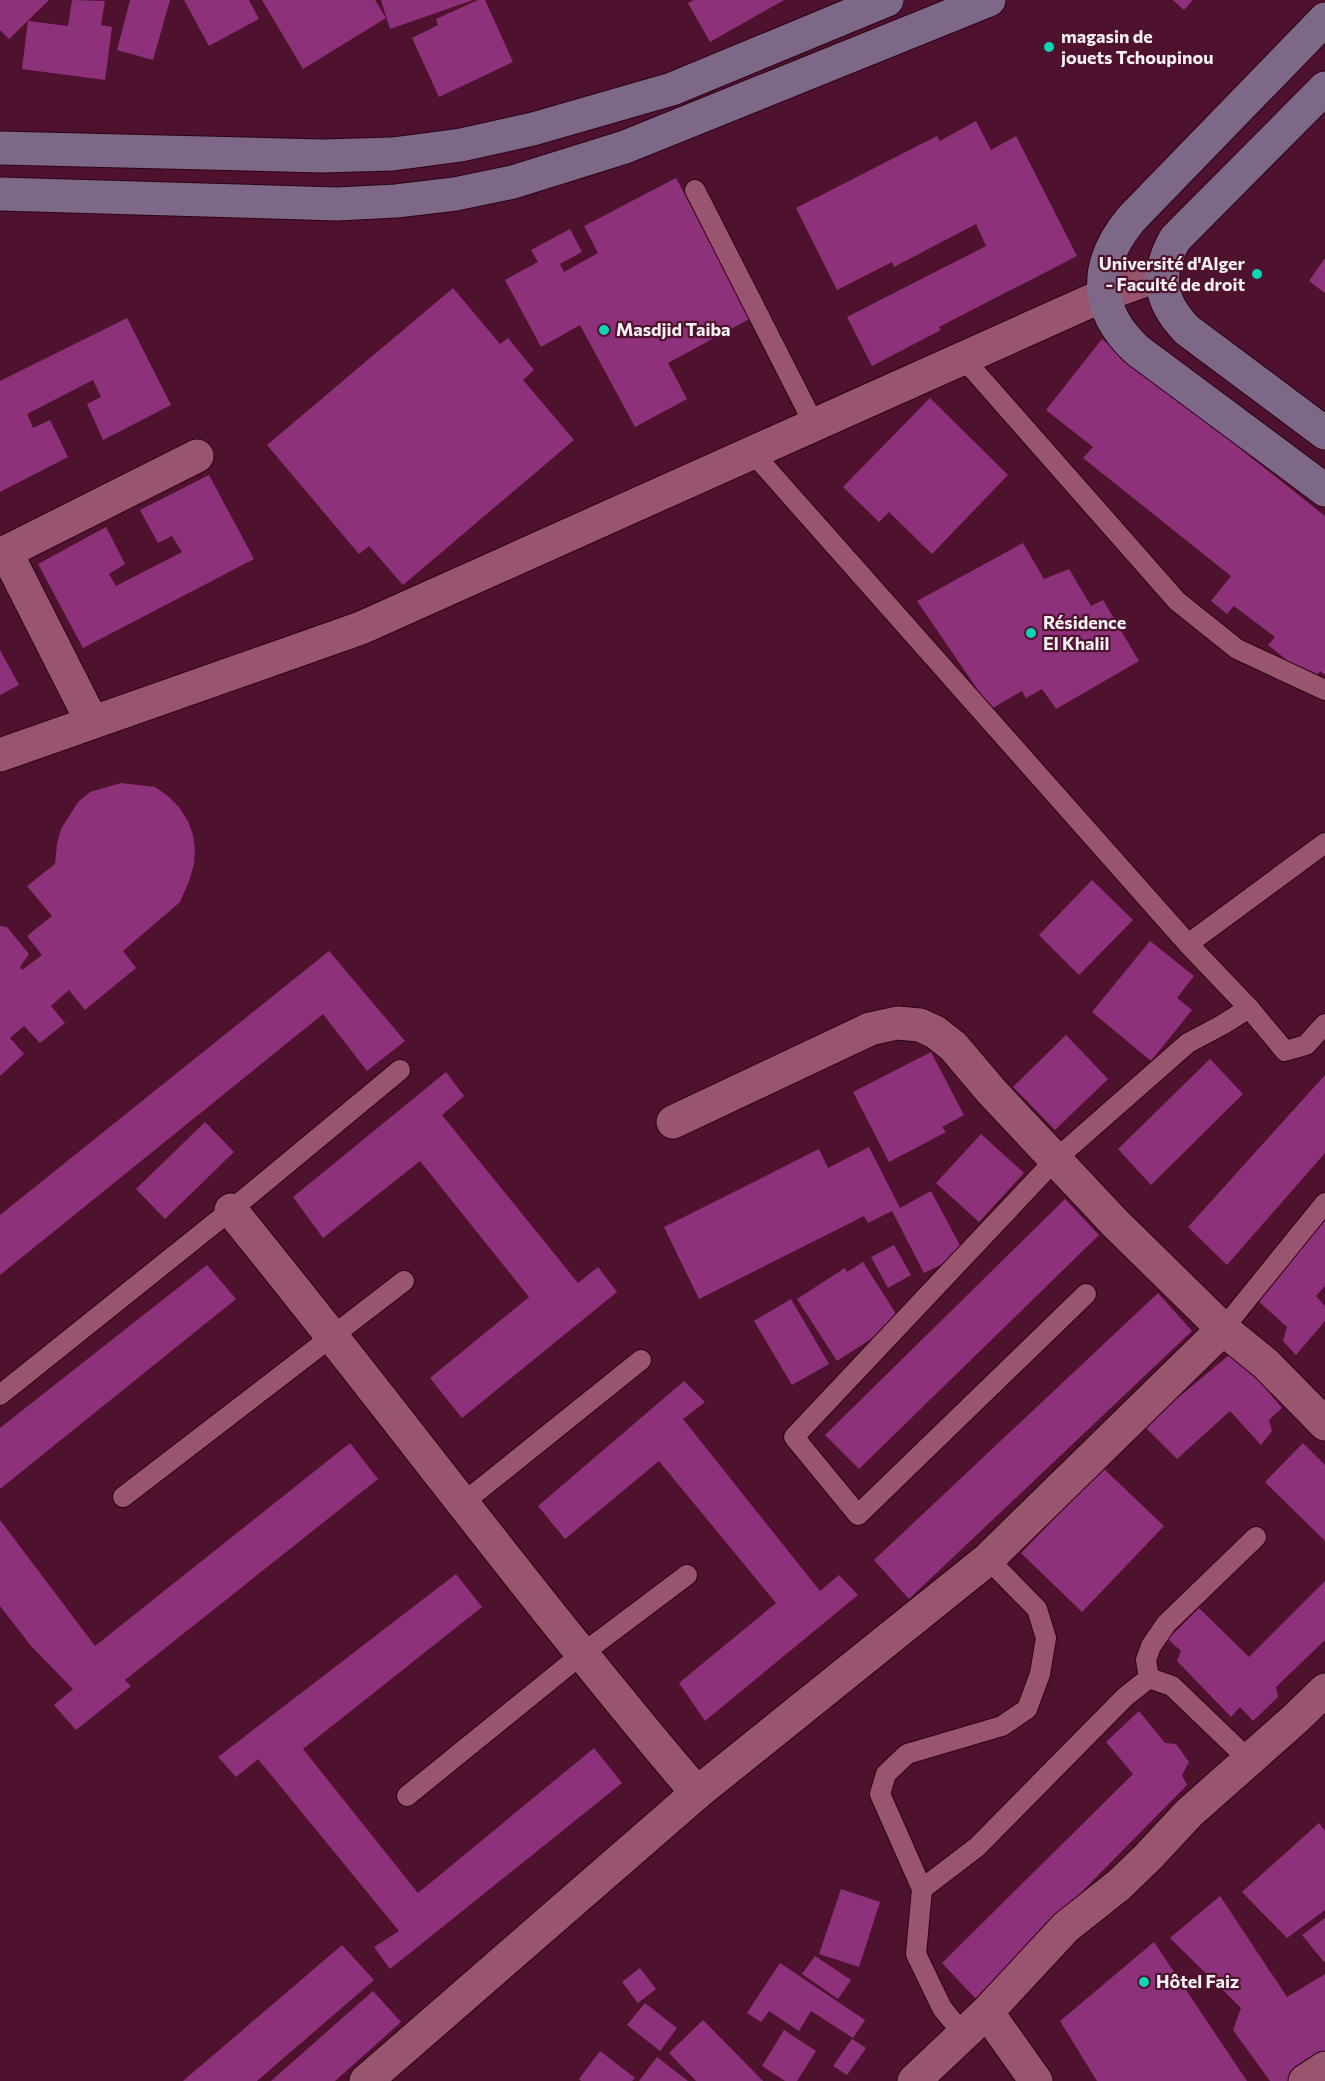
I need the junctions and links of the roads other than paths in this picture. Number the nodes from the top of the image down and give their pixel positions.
1 (887, 0) edge
2 (989, 0) edge
3 (1325, 19) edge
4 (1325, 88) edge
5 (0, 148) edge
6 (694, 190) dead end
7 (0, 194) edge
8 (1162, 274) junction
9 (1104, 295) junction
10 (963, 358) junction
11 (814, 424) junction
12 (1325, 432) edge
13 (752, 452) junction
14 (197, 456) dead end
15 (1325, 490) edge
16 (3, 554) edge
17 (1325, 690) edge
18 (92, 722) junction
19 (0, 755) edge
20 (1325, 843) edge
21 (1188, 944) junction
22 (1249, 1008) junction
23 (1325, 1024) edge
24 (400, 1070) dead end
25 (673, 1122) dead end
26 (1056, 1159) junction
27 (1325, 1203) edge
28 (231, 1210) junction
29 (404, 1281) dead end
30 (1086, 1294) dead end
31 (1223, 1329) junction
32 (333, 1335) junction
33 (641, 1360) dead end
34 (0, 1395) edge
35 (1325, 1424) edge
36 (123, 1497) dead end
37 (463, 1503) junction
38 (1256, 1537) dead end
39 (988, 1559) junction
40 (687, 1575) dead end
41 (582, 1654) junction
42 (1149, 1678) junction
43 (1325, 1690) edge
44 (1249, 1760) junction
45 (697, 1793) junction
46 (407, 1796) dead end
47 (922, 1889) junction
48 (987, 2012) junction
49 (963, 2034) junction
50 (1325, 2068) edge
51 (366, 2081) edge
52 (914, 2081) edge
53 (1036, 2081) edge
54 (1305, 2081) edge

1 - 5 street
2 - 7 street
3 - 9 street
4 - 8 street
6 - 11 lane
8 - 9 street
8 - 12 street
9 - 10 street
9 - 15 street
10 - 11 street
10 - 17 lane
11 - 13 street
13 - 18 street
13 - 21 lane
14 - 16 street
16 - 18 street
18 - 19 street
20 - 21 lane
21 - 22 lane
22 - 23 lane
22 - 26 lane
24 - 28 lane
25 - 26 street
26 - 30 lane
26 - 31 street
27 - 31 lane
28 - 32 street
28 - 34 lane
29 - 32 lane
31 - 35 street
31 - 39 street
32 - 36 lane
32 - 37 street
33 - 37 lane
37 - 41 street
38 - 42 lane
39 - 45 street
39 - 47 lane
40 - 41 lane
41 - 45 street
41 - 46 lane
42 - 44 lane
42 - 47 lane
43 - 44 street
44 - 48 street
45 - 51 street
47 - 49 lane
48 - 49 street
48 - 53 street
49 - 52 street
50 - 54 street

